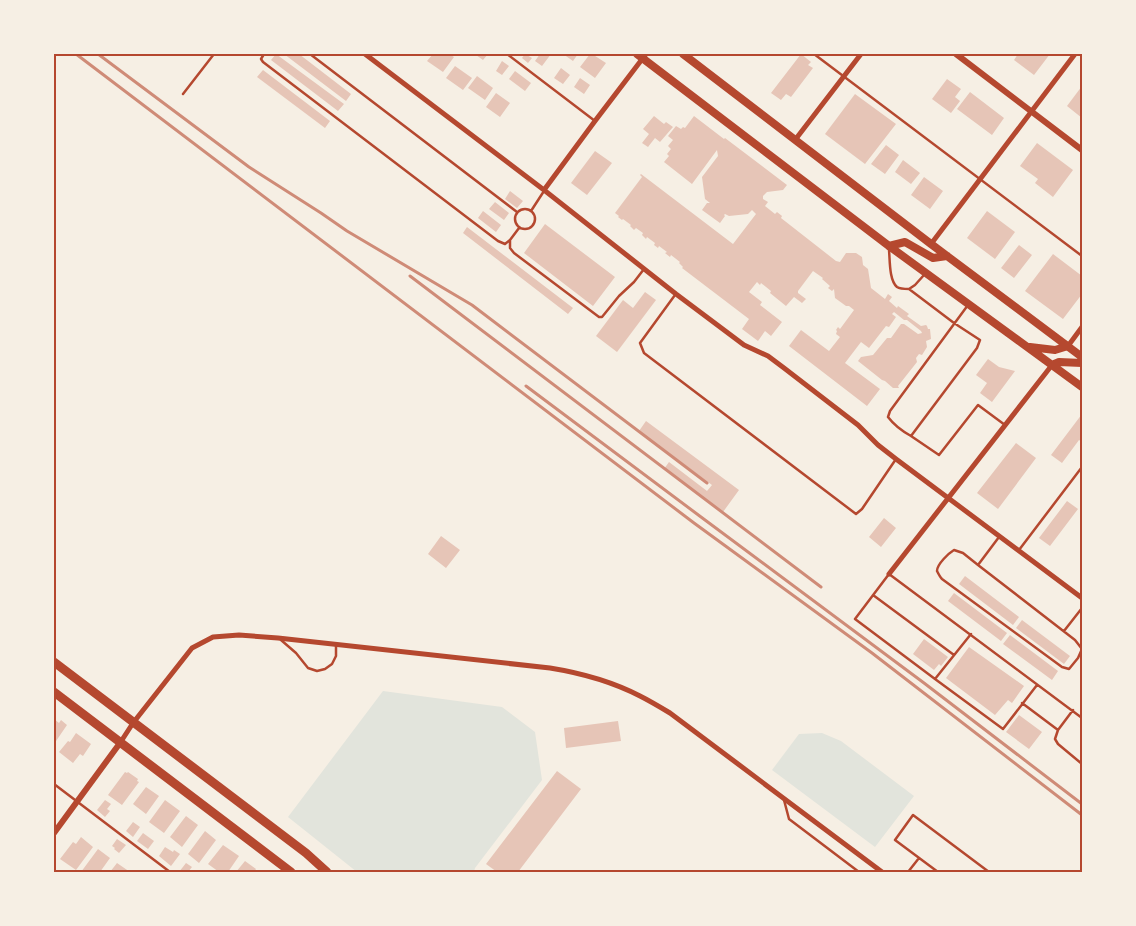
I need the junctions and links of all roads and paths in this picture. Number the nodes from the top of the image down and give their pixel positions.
1 (214, 54) edge
2 (264, 54) edge
3 (310, 54) edge
4 (365, 54) edge
5 (507, 54) edge
6 (683, 54) edge
7 (814, 54) edge
8 (861, 54) edge
9 (956, 54) edge
10 (1075, 54) edge
11 (642, 55) edge
12 (844, 77) junction
13 (183, 94) dead end
14 (1031, 111) junction
15 (595, 121) junction
16 (796, 140) junction
17 (1082, 150) edge
18 (980, 179) junction
19 (544, 190) junction
20 (531, 211) junction
21 (517, 212) junction
22 (519, 228) junction
23 (510, 240) junction
24 (931, 244) junction
25 (889, 246) junction
26 (948, 256) junction
27 (1082, 256) edge
28 (644, 269) junction
29 (925, 273) junction
30 (909, 289) junction
31 (676, 294) junction
32 (969, 304) junction
33 (954, 323) junction
34 (1082, 328) edge
35 (1068, 346) junction
36 (1028, 347) junction
37 (1082, 357) edge
38 (1082, 364) edge
39 (1052, 365) junction
40 (1082, 388) edge
41 (1005, 425) junction
42 (911, 436) junction
43 (896, 459) junction
44 (1082, 466) edge
45 (948, 499) junction
46 (999, 537) junction
47 (1018, 551) junction
48 (978, 565) junction
49 (889, 574) junction
50 (873, 595) junction
51 (1082, 598) edge
52 (1082, 608) edge
53 (1064, 631) junction
54 (971, 634) junction
55 (278, 638) junction
56 (336, 644) junction
57 (954, 655) junction
58 (54, 662) edge
59 (935, 679) junction
60 (1038, 684) junction
61 (54, 692) edge
62 (1022, 704) junction
63 (1073, 710) junction
64 (1082, 718) edge
65 (134, 723) junction
66 (1058, 730) junction
67 (120, 743) junction
68 (1082, 764) edge
69 (54, 784) edge
70 (784, 800) junction
71 (77, 801) junction
72 (54, 833) edge
73 (919, 858) junction
74 (170, 872) edge
75 (291, 872) edge
76 (327, 872) edge
77 (859, 872) edge
78 (882, 872) edge
79 (908, 872) edge
80 (938, 872) edge
81 (989, 872) edge

1 - 13 lane
2 - 23 lane
3 - 21 lane
4 - 19 street
5 - 15 lane
6 - 16 main road
7 - 12 lane
8 - 12 street
9 - 14 street
10 - 14 street
11 - 15 street
11 - 25 main road
12 - 16 street
12 - 18 lane
14 - 17 street
14 - 18 street
15 - 19 street
16 - 24 main road
18 - 24 street
18 - 27 lane
19 - 20 lane
19 - 28 street
20 - 21 lane
20 - 22 lane
21 - 22 lane
22 - 23 lane
23 - 28 lane
24 - 26 main road
25 - 26 main road
25 - 29 main road
25 - 30 lane
26 - 35 main road
28 - 31 street
29 - 30 lane
29 - 32 main road
30 - 33 lane
31 - 43 street
31 - 43 lane
32 - 33 lane
32 - 36 main road
33 - 42 lane
33 - 42 lane
34 - 35 street
35 - 36 main road
35 - 37 main road
36 - 39 main road
38 - 39 main road
39 - 40 main road
39 - 41 street
41 - 42 lane
41 - 45 street
43 - 45 street
44 - 47 lane
45 - 46 street
45 - 49 street
46 - 47 street
46 - 48 lane
47 - 51 street
48 - 53 lane
48 - 53 lane
49 - 50 lane
49 - 54 lane
50 - 57 lane
50 - 59 lane
52 - 53 lane
54 - 57 lane
54 - 60 lane
55 - 56 street
55 - 56 lane
55 - 65 street
56 - 70 street
57 - 59 lane
58 - 65 main road
59 - 62 lane
60 - 62 lane
60 - 63 lane
61 - 67 main road
62 - 66 lane
63 - 64 lane
63 - 66 lane
65 - 67 street
65 - 76 main road
66 - 68 lane
67 - 71 street
67 - 75 main road
69 - 71 lane
70 - 77 lane
70 - 78 street
71 - 72 street
71 - 74 lane
73 - 79 lane
73 - 80 lane
73 - 81 lane

